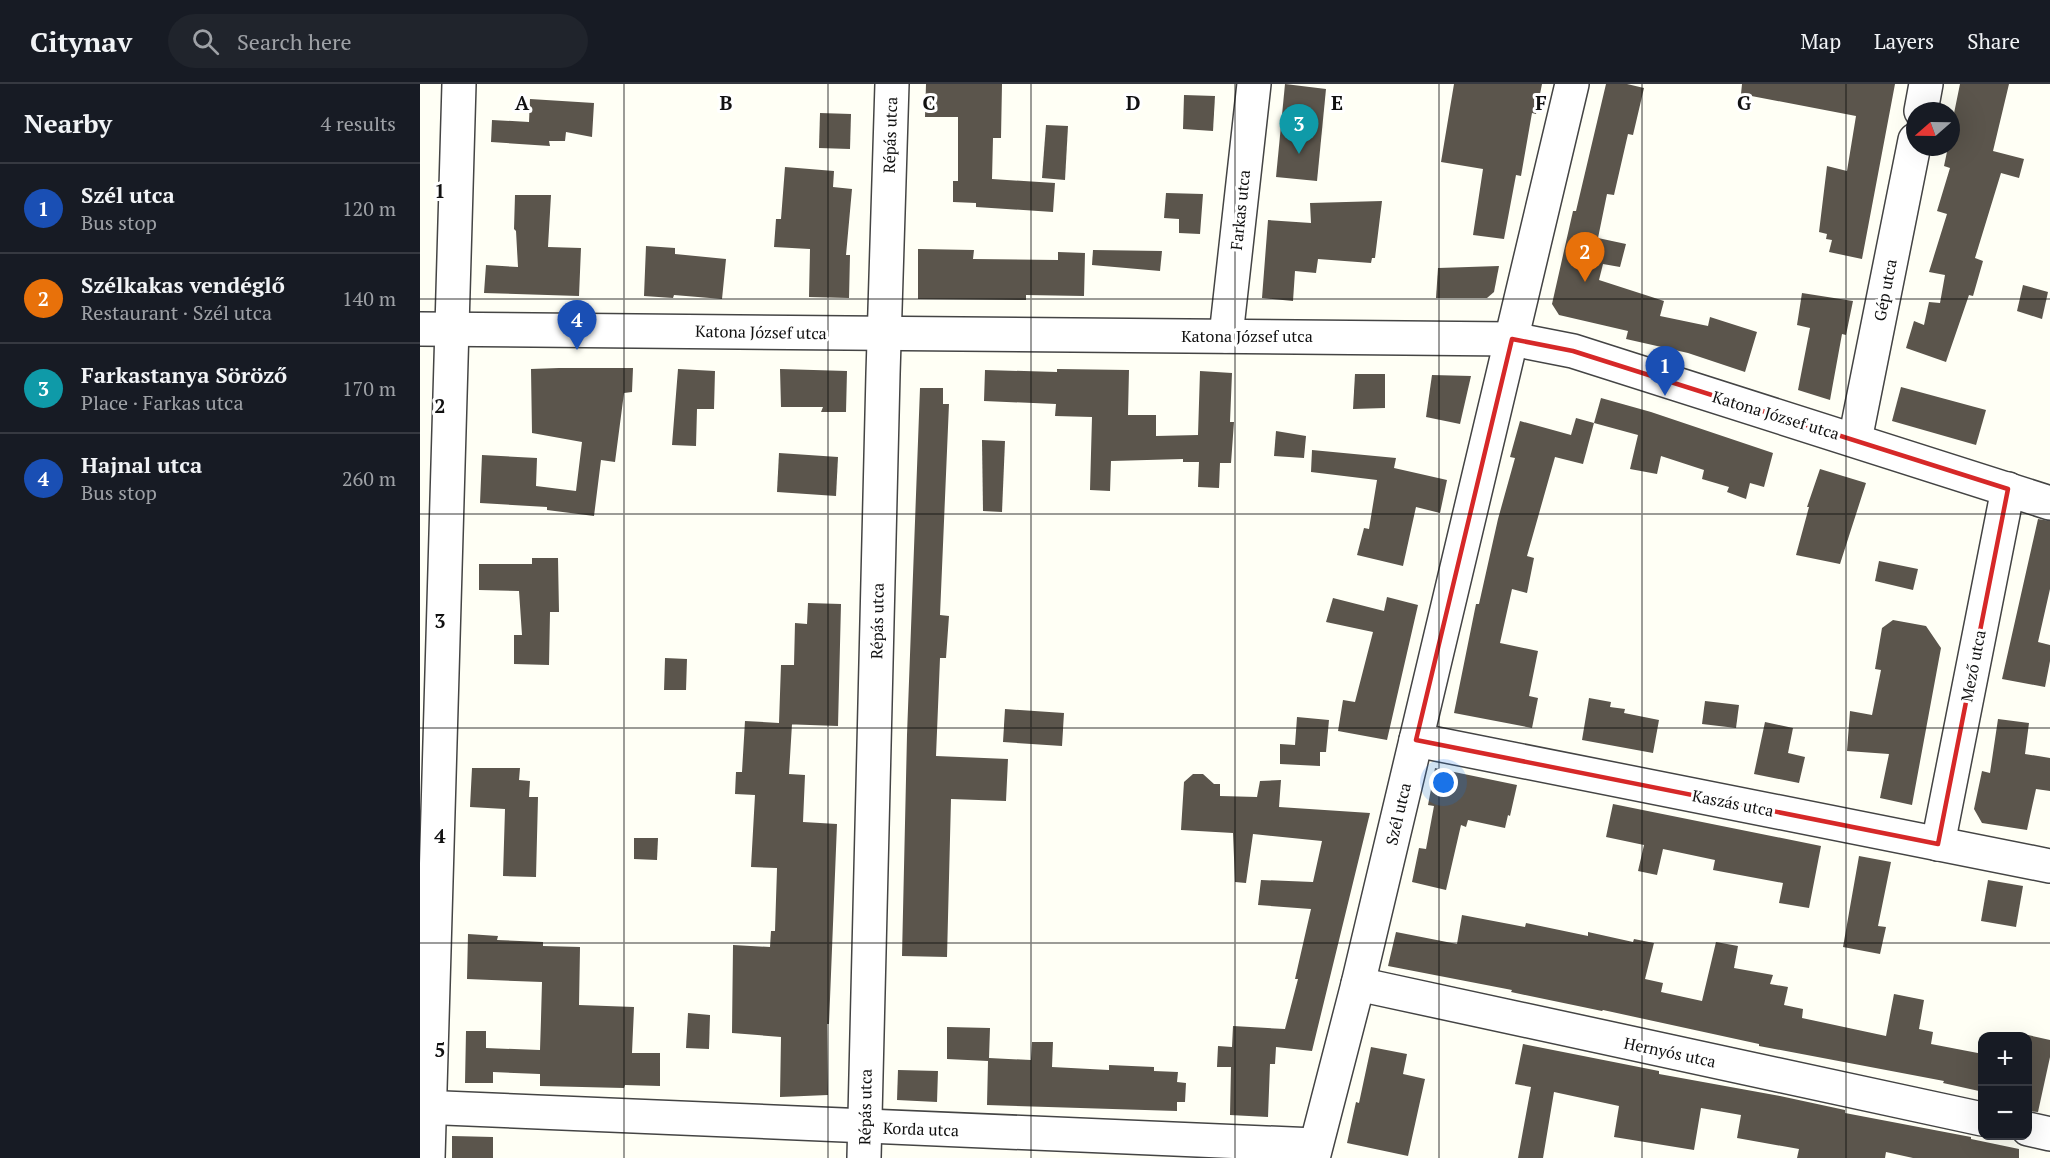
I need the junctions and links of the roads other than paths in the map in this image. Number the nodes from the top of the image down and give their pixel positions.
1 (459, 84) edge
2 (892, 84) edge
3 (1254, 84) edge
4 (1572, 84) edge
5 (1926, 84) edge
6 (1923, 102) edge
7 (1912, 156) edge
8 (420, 328) edge
9 (452, 329) junction
10 (884, 334) junction
11 (1226, 336) junction
12 (1512, 339) junction
13 (1855, 440) junction
14 (2008, 489) junction
15 (2050, 503) edge
16 (1416, 740) junction
17 (1938, 844) junction
18 (2050, 866) edge
19 (1358, 984) junction
20 (424, 1107) edge
21 (1978, 1118) edge
22 (2032, 1130) edge
23 (2050, 1134) edge
24 (864, 1142) edge
25 (1314, 1152) edge
26 (428, 1158) edge

1 - 9 street
2 - 10 street, Répás utca
3 - 11 street, Farkas utca
4 - 12 street, Szél utca
5 - 6 street
7 - 13 street, Gép utca
8 - 9 street, Katona József utca
9 - 10 street, Katona József utca
9 - 20 street
10 - 11 street, Katona József utca
10 - 24 street, Répás utca
11 - 12 street, Katona József utca
12 - 13 street, Katona József utca
12 - 16 street, Szél utca
13 - 14 street, Katona József utca
14 - 15 street, Katona József utca
14 - 17 street, Mező utca
16 - 17 street, Kaszás utca
16 - 19 street, Szél utca
17 - 18 street, Kaszás utca
19 - 21 street, Hernyós utca
19 - 25 street, Szél utca
20 - 24 street, Korda utca
20 - 26 street
22 - 23 street
24 - 25 street, Korda utca

